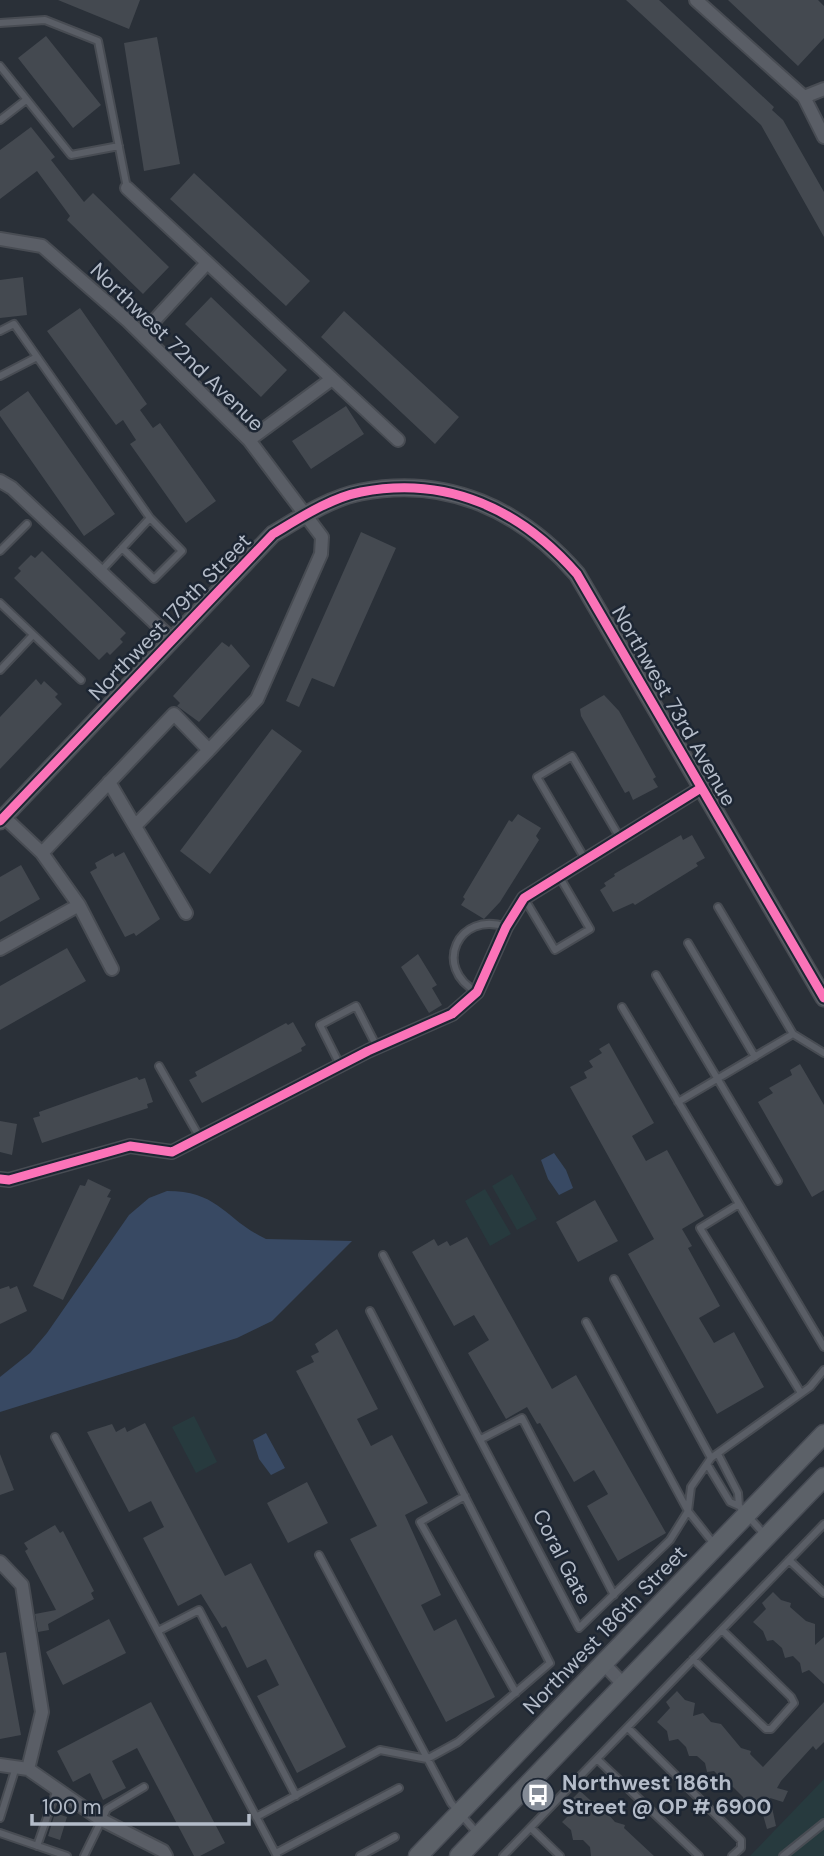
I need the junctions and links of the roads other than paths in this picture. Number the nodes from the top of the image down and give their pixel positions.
1 (696, 0) edge
2 (0, 23) edge
3 (0, 66) edge
4 (824, 89) edge
5 (804, 97) junction
6 (26, 100) junction
7 (0, 120) edge
8 (824, 137) edge
9 (119, 146) junction
10 (127, 188) joint
11 (0, 239) edge
12 (207, 263) junction
13 (0, 331) edge
14 (142, 334) junction
15 (37, 357) junction
16 (0, 376) edge
17 (332, 379) junction
18 (249, 440) junction
19 (398, 440) dead end
20 (0, 481) edge
21 (439, 492) joint
22 (307, 513) junction
23 (150, 518) junction
24 (27, 524) dead end
25 (122, 548) junction
26 (0, 551) edge
27 (100, 572) junction
28 (0, 603) edge
29 (33, 635) junction
30 (172, 638) junction
31 (0, 670) edge
32 (81, 680) dead end
33 (209, 750) junction
34 (109, 782) junction
35 (701, 788) junction
36 (2, 819) edge
37 (136, 825) junction
38 (620, 838) junction
39 (42, 853) junction
40 (585, 860) junction
41 (559, 876) junction
42 (524, 898) junction
43 (79, 905) junction
44 (718, 907) dead end
45 (186, 913) dead end
46 (506, 927) junction
47 (688, 943) dead end
48 (0, 950) edge
49 (112, 969) dead end
50 (656, 975) dead end
51 (477, 992) junction
52 (824, 998) edge
53 (622, 1007) dead end
54 (793, 1034) junction
55 (377, 1047) junction
56 (824, 1053) edge
57 (755, 1057) junction
58 (340, 1065) junction
59 (159, 1066) dead end
60 (718, 1079) junction
61 (678, 1102) junction
62 (200, 1138) junction
63 (0, 1179) edge
64 (778, 1181) dead end
65 (739, 1204) junction
66 (383, 1255) dead end
67 (614, 1279) dead end
68 (370, 1311) dead end
69 (586, 1322) dead end
70 (824, 1347) edge
71 (824, 1370) edge
72 (801, 1393) junction
73 (824, 1434) edge
74 (55, 1437) dead end
75 (481, 1439) junction
76 (712, 1459) junction
77 (824, 1477) edge
78 (465, 1496) junction
79 (743, 1510) junction
80 (688, 1511) junction
81 (822, 1529) edge
82 (766, 1536) junction
83 (716, 1546) junction
84 (318, 1555) dead end
85 (789, 1560) junction
86 (0, 1562) edge
87 (824, 1592) edge
88 (614, 1595) junction
89 (722, 1630) junction
90 (158, 1631) junction
91 (693, 1659) junction
92 (604, 1664) junction
93 (624, 1685) junction
94 (516, 1693) junction
95 (628, 1728) junction
96 (428, 1759) junction
97 (597, 1759) junction
98 (0, 1765) edge
99 (22, 1768) junction
100 (144, 1787) dead end
101 (399, 1788) dead end
102 (57, 1789) junction
103 (296, 1796) junction
104 (459, 1814) junction
105 (256, 1817) junction
106 (0, 1818) edge
107 (100, 1819) junction
108 (824, 1823) edge
109 (531, 1828) junction
110 (0, 1833) edge
111 (478, 1835) junction
112 (395, 1838) dead end
113 (37, 1846) junction
114 (276, 1855) edge
115 (67, 1856) edge
116 (84, 1856) edge
117 (166, 1856) edge
118 (360, 1856) edge
119 (418, 1856) edge
120 (458, 1856) edge
121 (503, 1856) edge
122 (560, 1856) edge
123 (699, 1856) edge
124 (732, 1856) edge
125 (783, 1856) edge

1 - 5 street
2 - 9 lane
3 - 6 lane
4 - 5 street
5 - 8 street
6 - 7 lane
6 - 9 lane
9 - 10 lane
10 - 12 street
11 - 14 street, Northwest 72nd Avenue
12 - 14 street
12 - 17 street
13 - 15 lane
14 - 18 street, Northwest 72nd Avenue
15 - 16 lane
15 - 23 lane
17 - 18 street
17 - 19 street
18 - 22 street, Northwest 72nd Avenue
20 - 27 street
21 - 22 street, Northwest 179th Street
21 - 35 street, Northwest 73rd Avenue
22 - 30 street, Northwest 179th Street
22 - 33 street, Northwest 72nd Avenue
23 - 25 lane
23 - 25 lane
24 - 26 lane
25 - 27 lane
27 - 30 street
28 - 29 lane
29 - 31 lane
29 - 32 lane
30 - 36 street, Northwest 179th Street
33 - 34 street
33 - 37 street, Northwest 72nd Avenue
34 - 37 street
34 - 39 street
35 - 38 street
35 - 52 street, Northwest 73rd Avenue
36 - 39 street
37 - 45 street
38 - 40 street
38 - 40 lane
39 - 43 street
40 - 41 street
41 - 42 street
41 - 42 lane
42 - 46 street
43 - 48 street
43 - 49 street
44 - 54 lane
46 - 51 street
46 - 51 lane
47 - 57 lane
50 - 60 lane
51 - 55 street
53 - 61 lane
54 - 56 lane
54 - 57 lane
55 - 58 street
55 - 58 lane
57 - 60 lane
58 - 62 street
59 - 62 lane
60 - 61 lane
60 - 64 lane
61 - 65 lane
62 - 63 street
65 - 70 lane
65 - 72 lane
66 - 75 lane, Coral Gate
67 - 76 lane
68 - 78 lane
69 - 80 lane
71 - 72 lane, Coral Gate
72 - 76 lane, Coral Gate
73 - 79 main road, Northwest 186th Street
74 - 90 lane
75 - 88 lane
75 - 88 lane, Coral Gate
76 - 79 lane
76 - 79 lane
76 - 80 lane, Coral Gate
77 - 82 main road
78 - 94 lane
78 - 94 lane
79 - 82 lane
79 - 83 main road, Northwest 186th Street
80 - 83 lane
80 - 88 lane, Coral Gate
81 - 85 lane
82 - 93 main road
83 - 92 main road, Northwest 186th Street
84 - 96 lane
85 - 87 lane
85 - 89 lane
86 - 99 street
89 - 91 lane
89 - 91 lane
90 - 103 lane
90 - 105 lane
91 - 95 lane
92 - 93 street
92 - 104 main road, Northwest 186th Street
93 - 111 main road
94 - 96 lane
95 - 97 lane
95 - 124 lane
96 - 103 lane
96 - 104 lane
97 - 109 lane
97 - 123 lane
98 - 99 street
99 - 102 street
99 - 106 lane
100 - 107 lane
101 - 114 lane
102 - 107 street
102 - 113 lane
103 - 105 lane
104 - 111 lane
104 - 119 main road, Northwest 186th Street
105 - 114 lane
107 - 116 lane
107 - 117 street
108 - 125 lane
109 - 121 lane
109 - 122 lane
110 - 113 lane
111 - 120 main road
112 - 118 lane
113 - 115 lane

